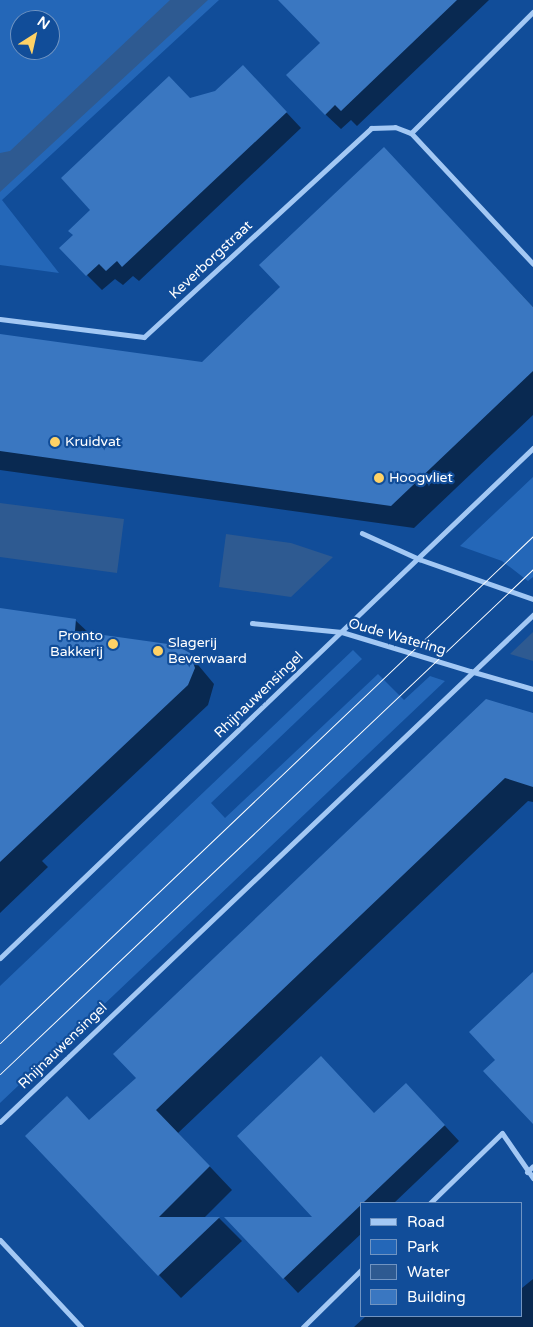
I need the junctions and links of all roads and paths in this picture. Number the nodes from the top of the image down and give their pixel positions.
1 (533, 12) edge
2 (411, 133) junction
3 (533, 264) edge
4 (0, 319) edge
5 (533, 448) edge
6 (362, 533) dead end
7 (419, 559) junction
8 (533, 598) edge
9 (533, 615) edge
10 (252, 623) dead end
11 (342, 632) junction
12 (470, 671) junction
13 (533, 689) edge
14 (0, 958) edge
15 (0, 1122) edge
16 (533, 1166) edge
17 (527, 1172) junction
18 (533, 1178) edge
19 (431, 1202) edge
20 (0, 1240) edge
21 (360, 1271) edge
22 (81, 1327) edge
23 (303, 1327) edge

1 - 2 street
2 - 3 street
2 - 4 street, Keverborgstraat
5 - 7 street, Rhijnauwensingel
6 - 7 street
7 - 8 street
7 - 11 street, Rhijnauwensingel
9 - 12 street, Rhijnauwensingel
10 - 11 street, Oude Watering
11 - 12 street, Oude Watering
11 - 14 street, Rhijnauwensingel
12 - 13 street, Oude Watering
12 - 15 street, Rhijnauwensingel
16 - 17 street
17 - 18 street
17 - 19 street
20 - 22 street
21 - 23 street

